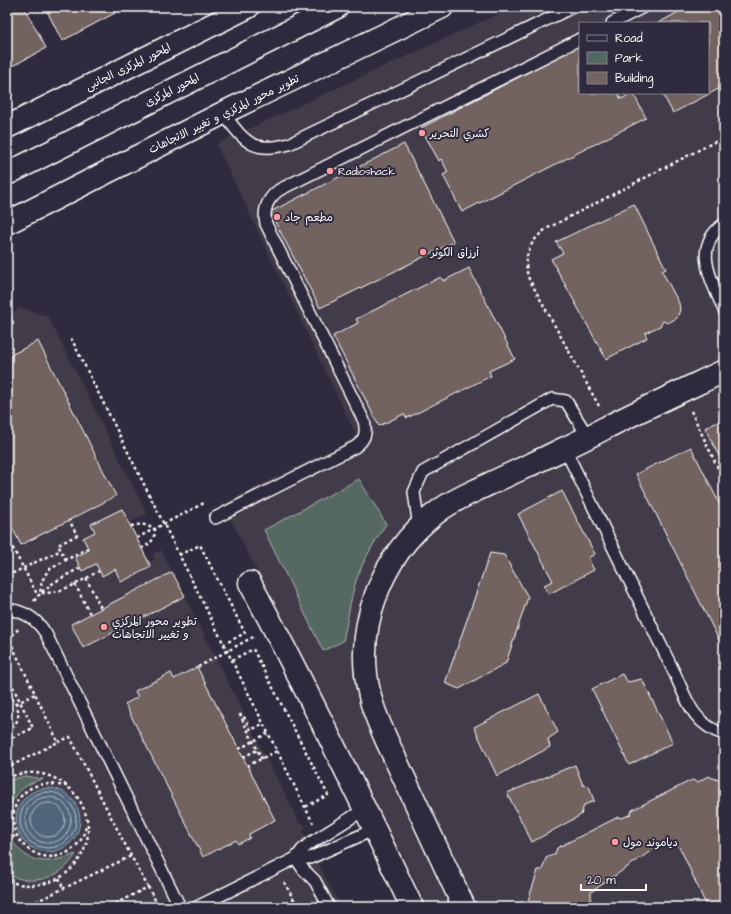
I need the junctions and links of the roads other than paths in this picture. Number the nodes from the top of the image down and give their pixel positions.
1 (248, 7) edge
2 (337, 7) edge
3 (442, 7) edge
4 (573, 7) edge
5 (643, 7) edge
6 (614, 22) edge
7 (579, 40) edge
8 (223, 113) junction
9 (7, 127) edge
10 (7, 174) edge
11 (7, 223) edge
12 (724, 224) edge
13 (724, 310) edge
14 (724, 371) edge
15 (588, 437) junction
16 (565, 449) junction
17 (215, 518) dead end
18 (419, 528) junction
19 (250, 583) dead end
20 (7, 609) edge
21 (724, 734) edge
22 (365, 809) junction
23 (375, 829) junction
24 (296, 858) junction
25 (180, 907) edge
26 (197, 907) edge
27 (329, 907) edge
28 (412, 907) edge
29 (464, 907) edge

1 - 9 street, المحور المركزى الجانبى
2 - 10 street, المحور المركزى
3 - 8 street, تطوير محور المركزي و تغيير الاتجاهات
4 - 8 lane
5 - 6 lane
7 - 17 lane
8 - 11 street, تطوير محور المركزي و تغيير الاتجاهات
12 - 13 lane
14 - 15 street
15 - 16 street
15 - 18 lane
16 - 18 street
16 - 21 lane
18 - 29 street
19 - 22 street
20 - 25 lane
22 - 23 street
22 - 24 lane
23 - 24 lane
23 - 28 street
24 - 26 lane
24 - 27 lane

